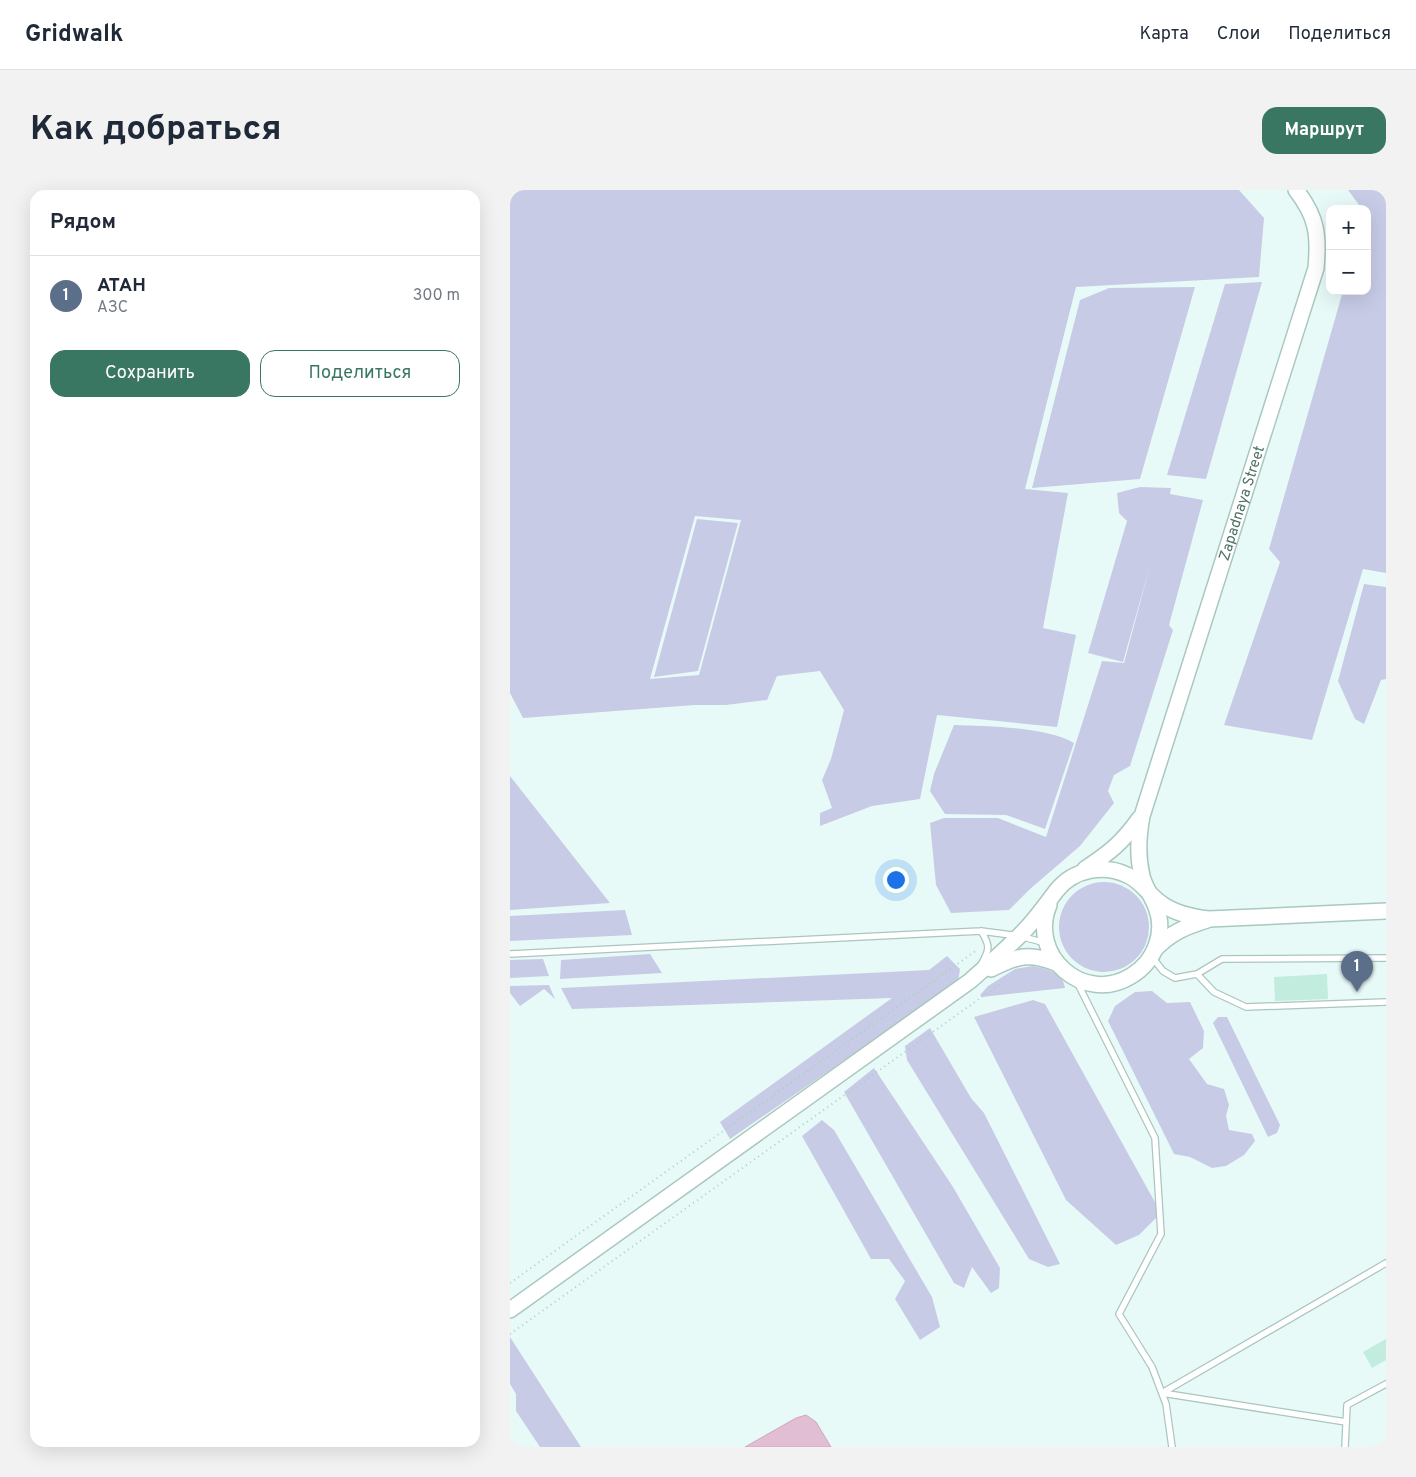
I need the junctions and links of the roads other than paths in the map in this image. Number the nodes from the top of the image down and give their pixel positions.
1 (1296, 190) edge
2 (1142, 816) junction
3 (1068, 880) junction
4 (1146, 889) junction
5 (1050, 901) junction
6 (1386, 911) edge
7 (1209, 919) junction
8 (982, 931) junction
9 (1019, 936) junction
10 (1046, 943) junction
11 (1153, 953) junction
12 (510, 954) edge
13 (1386, 958) edge
14 (1056, 962) junction
15 (1197, 974) junction
16 (1074, 978) junction
17 (970, 981) junction
18 (1386, 1002) edge
19 (1386, 1263) edge
20 (510, 1310) edge
21 (1386, 1384) edge
22 (1162, 1393) junction
23 (1346, 1422) junction
24 (1172, 1447) edge
25 (1345, 1447) edge

1 - 2 main road, Zapadnaya Street
2 - 3 main road, Zapadnaya Street
2 - 4 main road, Zapadnaya Street
3 - 4 main road
3 - 5 main road
4 - 7 main road
4 - 11 main road
5 - 9 main road
5 - 10 main road
6 - 7 main road
7 - 11 main road
8 - 9 lane
8 - 12 lane
8 - 17 lane
9 - 10 lane
9 - 17 main road
10 - 14 main road
11 - 15 lane
11 - 16 main road
13 - 15 lane
14 - 16 main road
14 - 17 main road
15 - 18 lane
16 - 22 lane
17 - 20 main road
19 - 22 lane
21 - 23 lane
22 - 23 lane
22 - 24 lane
23 - 25 lane

